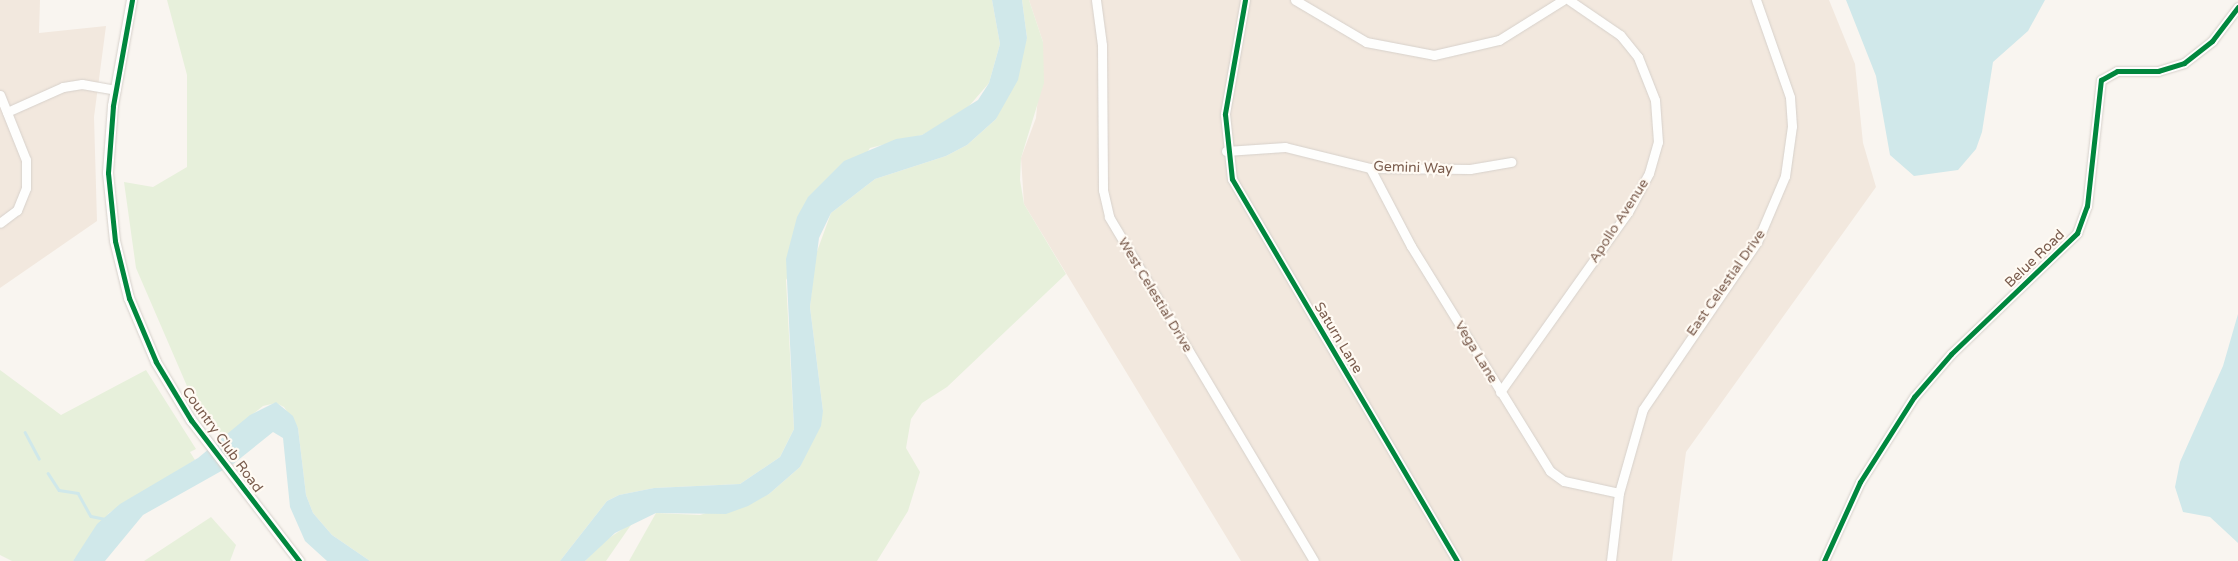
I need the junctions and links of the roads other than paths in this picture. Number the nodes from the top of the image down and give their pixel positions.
1 (132, 0) edge
2 (1096, 0) edge
3 (1245, 0) edge
4 (1295, 0) edge
5 (1563, 0) edge
6 (1569, 0) edge
7 (1756, 0) edge
8 (2238, 7) edge
9 (115, 90) junction
10 (0, 95) edge
11 (7, 112) junction
12 (1226, 151) junction
13 (1511, 162) dead end
14 (1370, 168) junction
15 (0, 223) edge
16 (1500, 392) junction
17 (1619, 493) junction
18 (300, 561) edge
19 (1314, 561) edge
20 (1458, 561) edge
21 (1611, 561) edge
22 (1824, 561) edge

1 - 9 street, Country Club Road
2 - 19 street, West Celestial Drive
3 - 12 street, Saturn Lane
4 - 5 street
6 - 16 street, Apollo Avenue
7 - 17 street, East Celestial Drive
8 - 22 street, Belue Road
9 - 11 street
9 - 18 street, Country Club Road
10 - 11 street
11 - 15 street
12 - 14 street, Gemini Way
12 - 20 street, Saturn Lane
13 - 14 street, Gemini Way
14 - 16 street, Vega Lane
16 - 17 street, Vega Lane
17 - 21 street, East Celestial Drive

